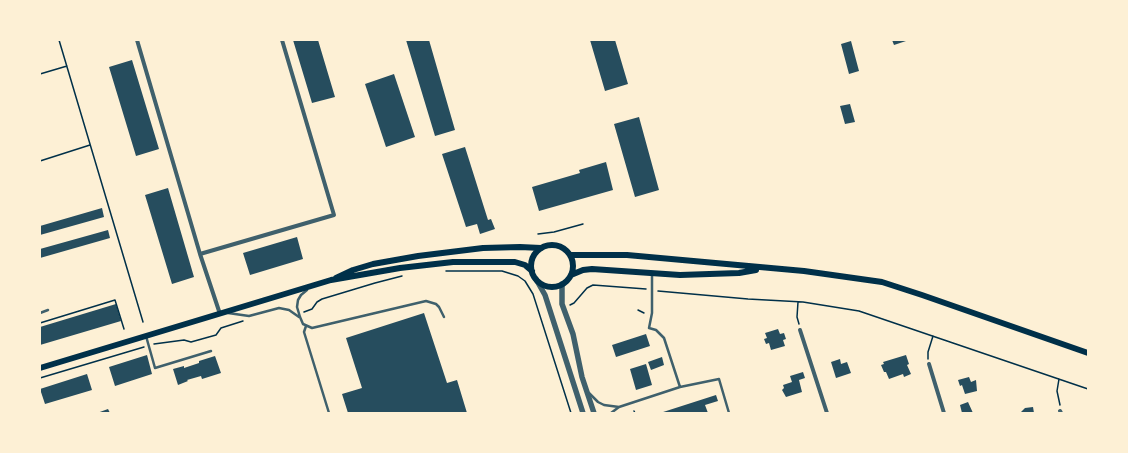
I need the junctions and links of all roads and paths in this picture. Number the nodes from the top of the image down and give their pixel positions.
1 (60, 40) edge
2 (137, 40) edge
3 (282, 40) edge
4 (67, 66) junction
5 (40, 74) edge
6 (90, 144) junction
7 (40, 160) edge
8 (583, 224) dead end
9 (538, 234) dead end
10 (540, 248) junction
11 (200, 254) junction
12 (570, 255) junction
13 (765, 268) junction
14 (443, 271) dead end
15 (532, 271) junction
16 (652, 274) junction
17 (571, 275) junction
18 (404, 276) dead end
19 (536, 279) junction
20 (331, 280) junction
21 (562, 284) junction
22 (310, 287) junction
23 (644, 289) dead end
24 (659, 291) dead end
25 (798, 301) junction
26 (568, 306) dead end
27 (48, 310) dead end
28 (638, 310) dead end
29 (303, 312) dead end
30 (40, 313) edge
31 (222, 313) junction
32 (644, 313) dead end
33 (444, 316) dead end
34 (300, 317) junction
35 (143, 322) dead end
36 (40, 323) edge
37 (306, 326) junction
38 (124, 328) dead end
39 (221, 328) dead end
40 (800, 330) joint
41 (146, 336) junction
42 (933, 336) junction
43 (156, 344) dead end
44 (145, 347) dead end
45 (211, 351) dead end
46 (1088, 353) edge
47 (929, 364) joint
48 (40, 368) edge
49 (40, 378) edge
50 (1059, 379) junction
51 (680, 387) junction
52 (586, 389) junction
53 (1088, 389) edge
54 (619, 407) junction
55 (1060, 412) edge
56 (329, 413) edge
57 (571, 413) edge
58 (583, 413) edge
59 (594, 413) edge
60 (611, 413) edge
61 (730, 413) edge
62 (827, 413) edge
63 (944, 413) edge

1 - 4 path
2 - 11 street
3 - 11 street
4 - 5 path
4 - 6 path
6 - 7 path
6 - 35 path
8 - 9 path
10 - 12 main road
10 - 15 main road
10 - 20 main road
11 - 31 street
12 - 13 main road
12 - 17 main road
13 - 16 main road
13 - 46 main road
14 - 57 path
15 - 19 main road
15 - 20 main road
16 - 17 main road
16 - 51 lane
17 - 21 main road
18 - 29 path
19 - 21 main road
19 - 58 street
20 - 22 main road
21 - 52 street
22 - 31 main road
22 - 34 lane
23 - 26 path
24 - 25 path
25 - 40 path
25 - 42 path
27 - 30 lane
28 - 32 path
31 - 34 lane
31 - 41 main road
33 - 37 lane
34 - 37 lane
36 - 38 path
37 - 56 lane
39 - 43 path
40 - 62 street
41 - 45 lane
41 - 48 main road
42 - 47 path
42 - 50 path
44 - 49 path
47 - 63 street
50 - 53 path
50 - 55 path
51 - 54 lane
51 - 61 lane
52 - 54 lane
52 - 59 street
54 - 60 lane

